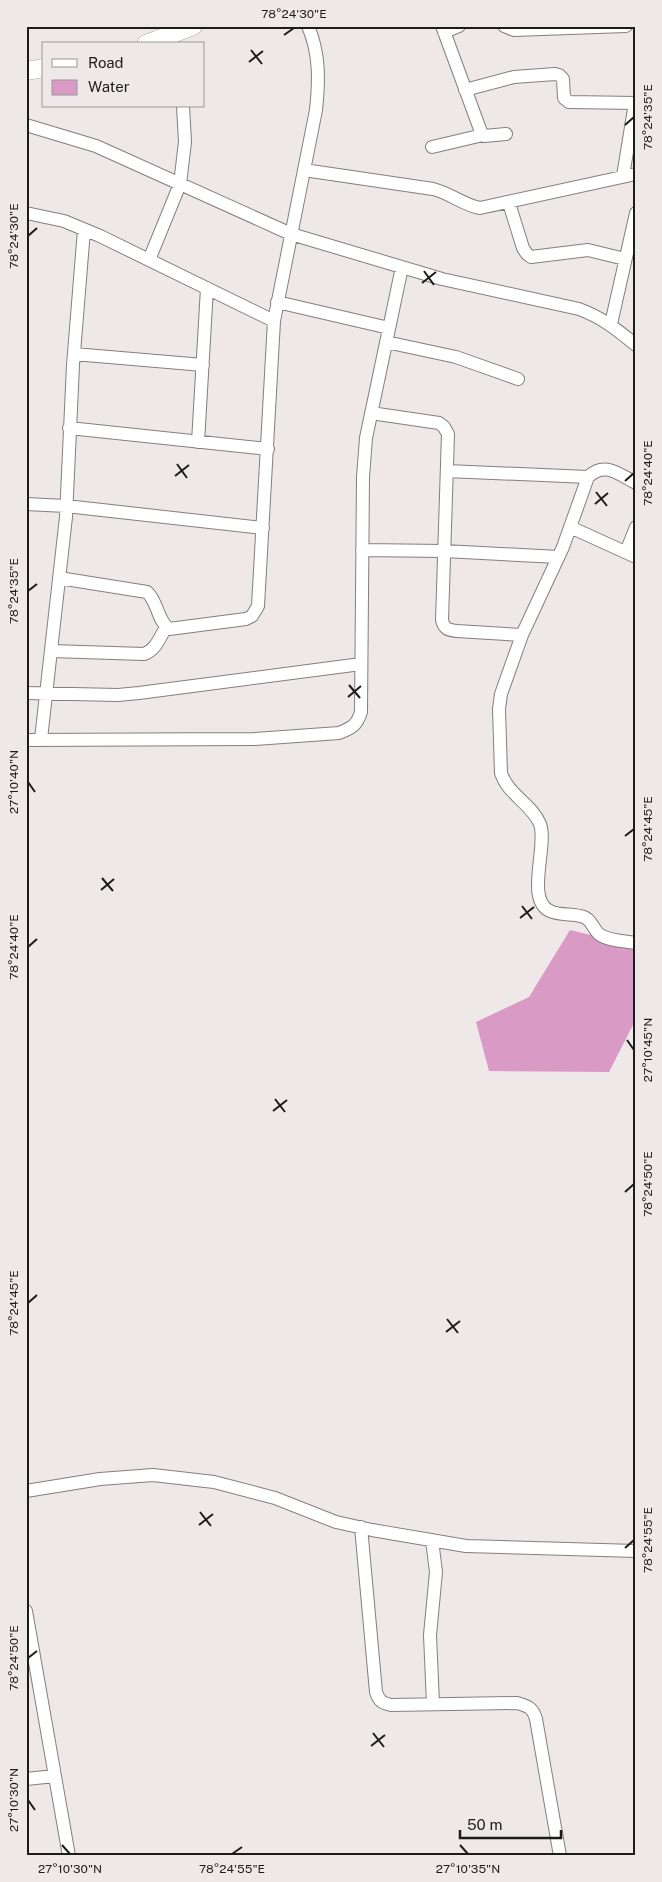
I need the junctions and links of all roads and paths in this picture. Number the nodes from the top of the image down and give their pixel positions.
1 (193, 26) edge
2 (308, 26) edge
3 (459, 26) edge
4 (504, 26) edge
5 (626, 26) edge
6 (443, 29) edge
7 (176, 38) edge
8 (156, 42) edge
9 (42, 68) edge
10 (26, 71) edge
11 (465, 90) junction
12 (635, 103) edge
13 (183, 108) edge
14 (26, 125) edge
15 (483, 134) junction
16 (506, 134) dead end
17 (432, 146) dead end
18 (304, 170) junction
19 (629, 175) edge
20 (180, 184) junction
21 (509, 203) junction
22 (26, 213) edge
23 (636, 213) edge
24 (84, 230) junction
25 (291, 234) junction
26 (625, 259) junction
27 (149, 260) junction
28 (402, 267) junction
29 (207, 288) junction
30 (277, 302) junction
31 (274, 321) junction
32 (611, 324) junction
33 (389, 328) junction
34 (386, 342) junction
35 (636, 345) edge
36 (74, 354) junction
37 (203, 365) junction
38 (518, 379) dead end
39 (371, 413) junction
40 (69, 428) junction
41 (198, 442) junction
42 (268, 449) junction
43 (447, 471) junction
44 (588, 477) junction
45 (636, 483) edge
46 (26, 504) edge
47 (66, 506) junction
48 (570, 527) junction
49 (636, 527) edge
50 (264, 528) junction
51 (362, 550) junction
52 (444, 551) junction
53 (631, 555) edge
54 (558, 557) junction
55 (59, 578) junction
56 (166, 628) junction
57 (522, 634) junction
58 (51, 651) junction
59 (361, 664) junction
60 (26, 693) edge
61 (46, 694) junction
62 (41, 739) junction
63 (26, 740) edge
64 (636, 943) edge
65 (26, 1491) edge
66 (361, 1527) junction
67 (432, 1540) junction
68 (636, 1551) edge
69 (26, 1611) edge
70 (433, 1704) junction
71 (55, 1776) junction
72 (26, 1779) edge
73 (69, 1856) edge
74 (560, 1856) edge

1 - 7 street
2 - 18 street
3 - 6 street
4 - 5 street
6 - 11 street
7 - 8 street
9 - 10 street
11 - 12 street
11 - 15 street
12 - 19 street
13 - 20 street
14 - 20 street
15 - 16 street
15 - 17 street
18 - 21 street
18 - 25 street
19 - 21 street
20 - 25 street
20 - 27 street
21 - 26 street
22 - 24 street
23 - 26 street
24 - 27 street
24 - 36 street
25 - 28 street
25 - 30 street
26 - 32 street
27 - 29 street
28 - 32 street
28 - 33 street
29 - 31 street
29 - 37 street
30 - 31 street
30 - 33 street
31 - 42 street
32 - 35 street
33 - 34 street
34 - 38 street
34 - 39 street
36 - 37 street
36 - 40 street
37 - 41 street
39 - 43 street
39 - 51 street
40 - 41 street
40 - 47 street
41 - 42 street
42 - 50 street
43 - 44 street
43 - 52 street
44 - 45 street
44 - 48 street
46 - 47 street
47 - 50 street
47 - 55 street
48 - 53 street
48 - 54 street
49 - 53 street
50 - 56 street
51 - 52 street
51 - 59 street
52 - 54 street
52 - 57 street
54 - 57 street
55 - 56 street
55 - 58 street
56 - 58 street
57 - 64 street
58 - 61 street
59 - 61 street
59 - 62 street
60 - 61 street
61 - 62 street
62 - 63 street
65 - 66 street
66 - 67 street
66 - 70 street
67 - 68 street
67 - 70 street
69 - 71 street
70 - 74 street
71 - 72 street
71 - 73 street

